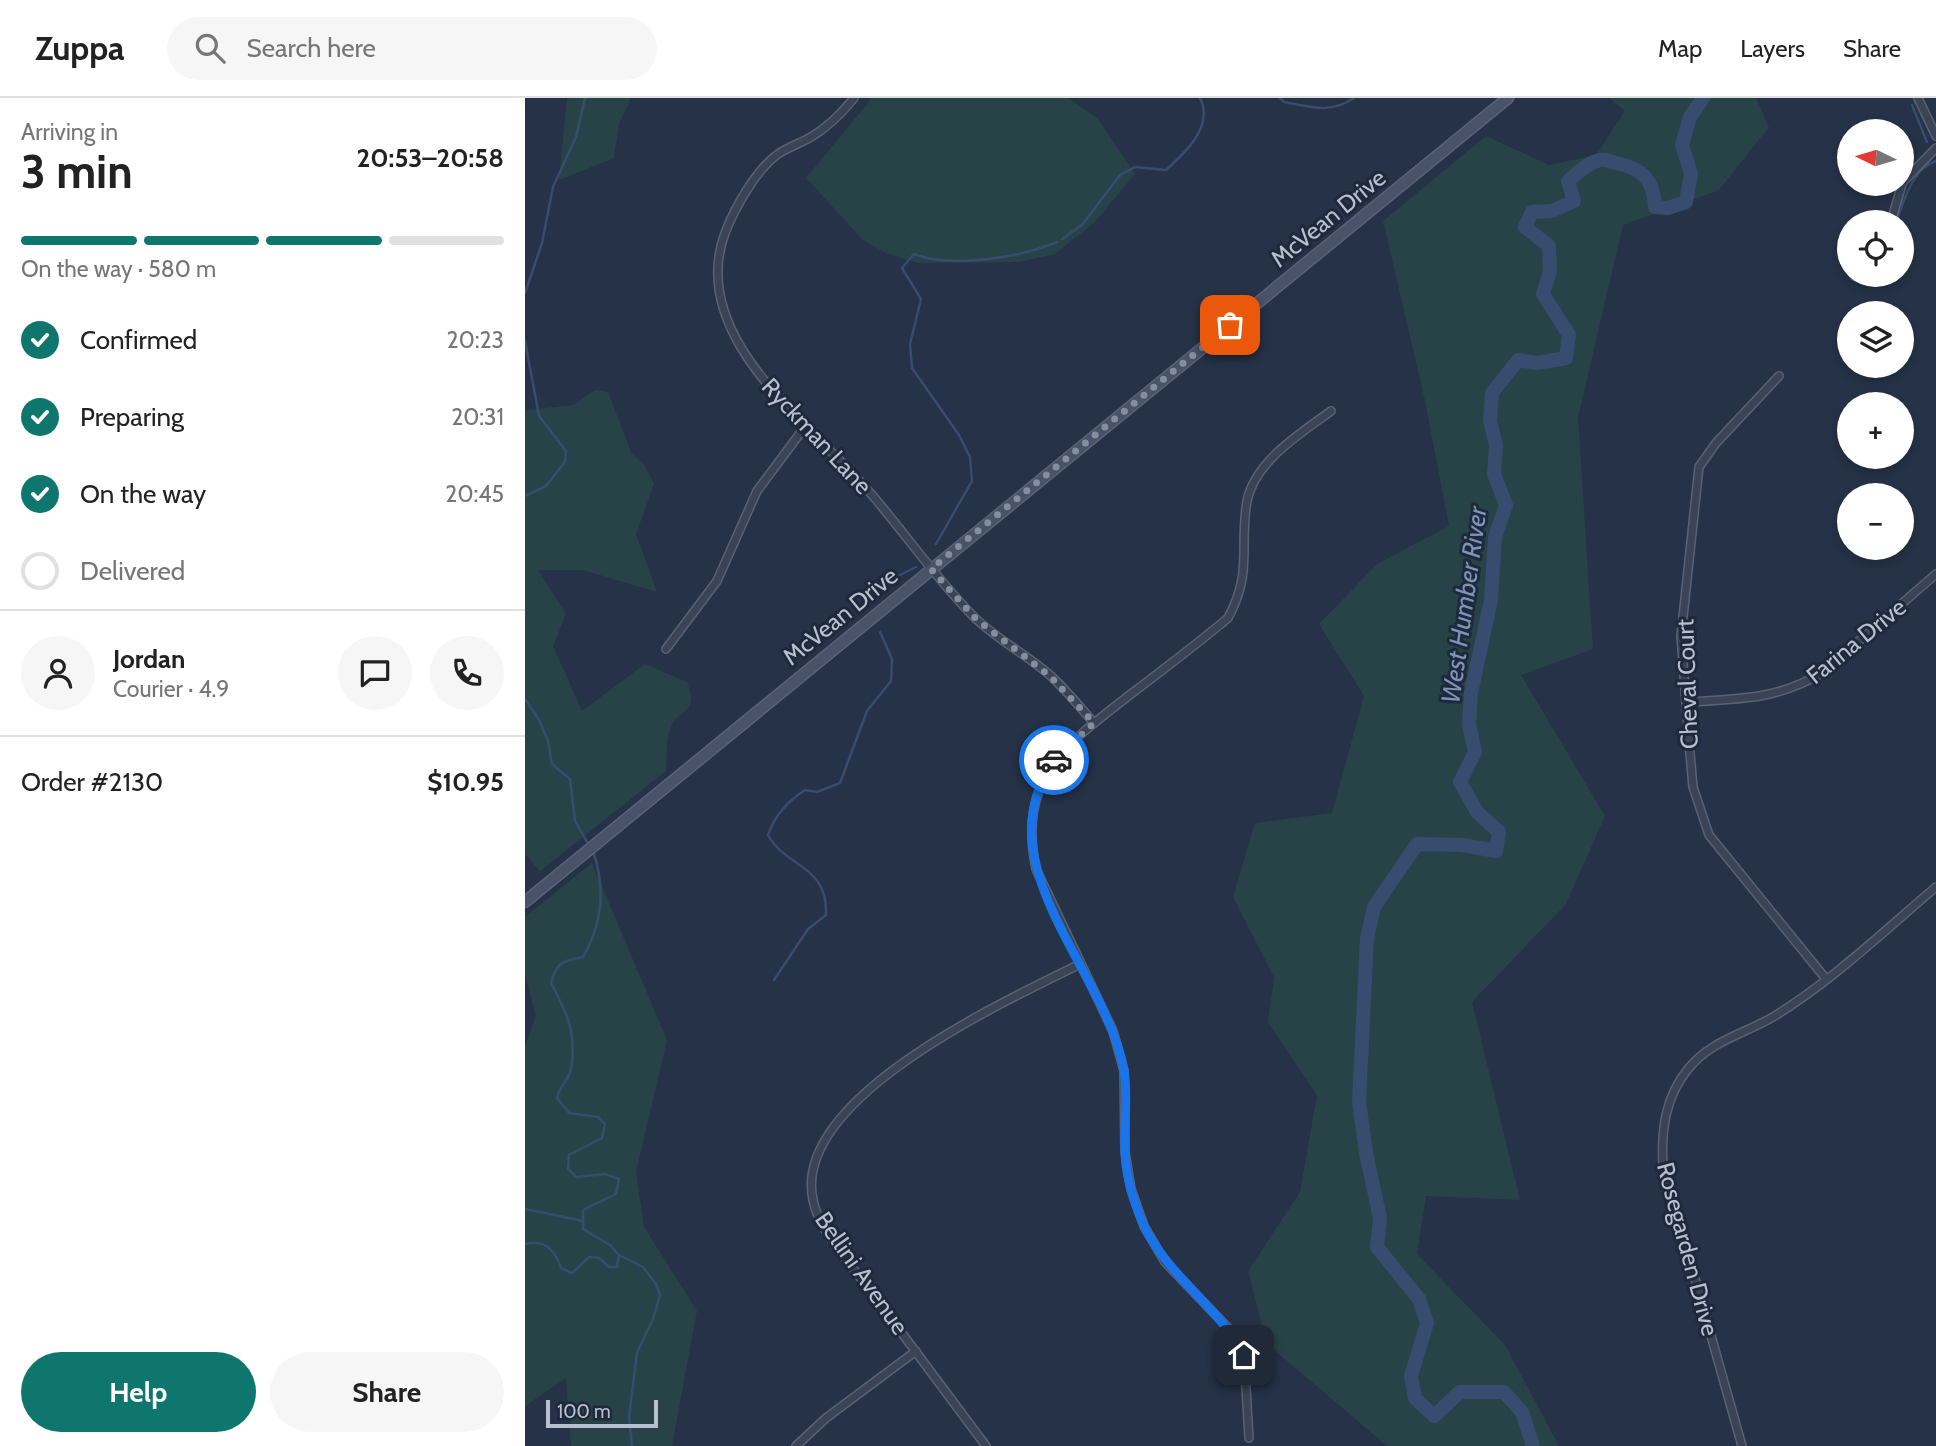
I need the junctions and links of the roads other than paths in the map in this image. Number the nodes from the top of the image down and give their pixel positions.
1 (854, 98) edge
2 (1508, 98) edge
3 (1918, 98) edge
4 (1936, 136) edge
5 (1936, 148) edge
6 (1915, 170) edge
7 (1779, 376) dead end
8 (1331, 411) dead end
9 (804, 428) junction
10 (931, 569) junction
11 (1936, 574) edge
12 (666, 649) dead end
13 (1686, 702) junction
14 (1094, 723) junction
15 (1936, 887) edge
16 (525, 902) edge
17 (1080, 964) junction
18 (1826, 979) junction
19 (916, 1352) junction
20 (1249, 1438) dead end
21 (796, 1446) edge
22 (986, 1446) edge
23 (1742, 1446) edge

1 - 9 street, Ryckman Lane
2 - 10 main road, McVean Drive
3 - 4 street
5 - 6 street
7 - 13 street, Cheval Court
8 - 14 street
9 - 10 street, Ryckman Lane
9 - 12 street
10 - 14 street, Ryckman Lane
10 - 16 main road, McVean Drive
11 - 13 street, Farina Drive
13 - 18 street, Cheval Court
14 - 17 street
15 - 18 street, Rosegarden Drive
17 - 19 street, Bellini Avenue
17 - 20 street
18 - 23 street, Rosegarden Drive
19 - 21 street
19 - 22 street, Bellini Avenue

